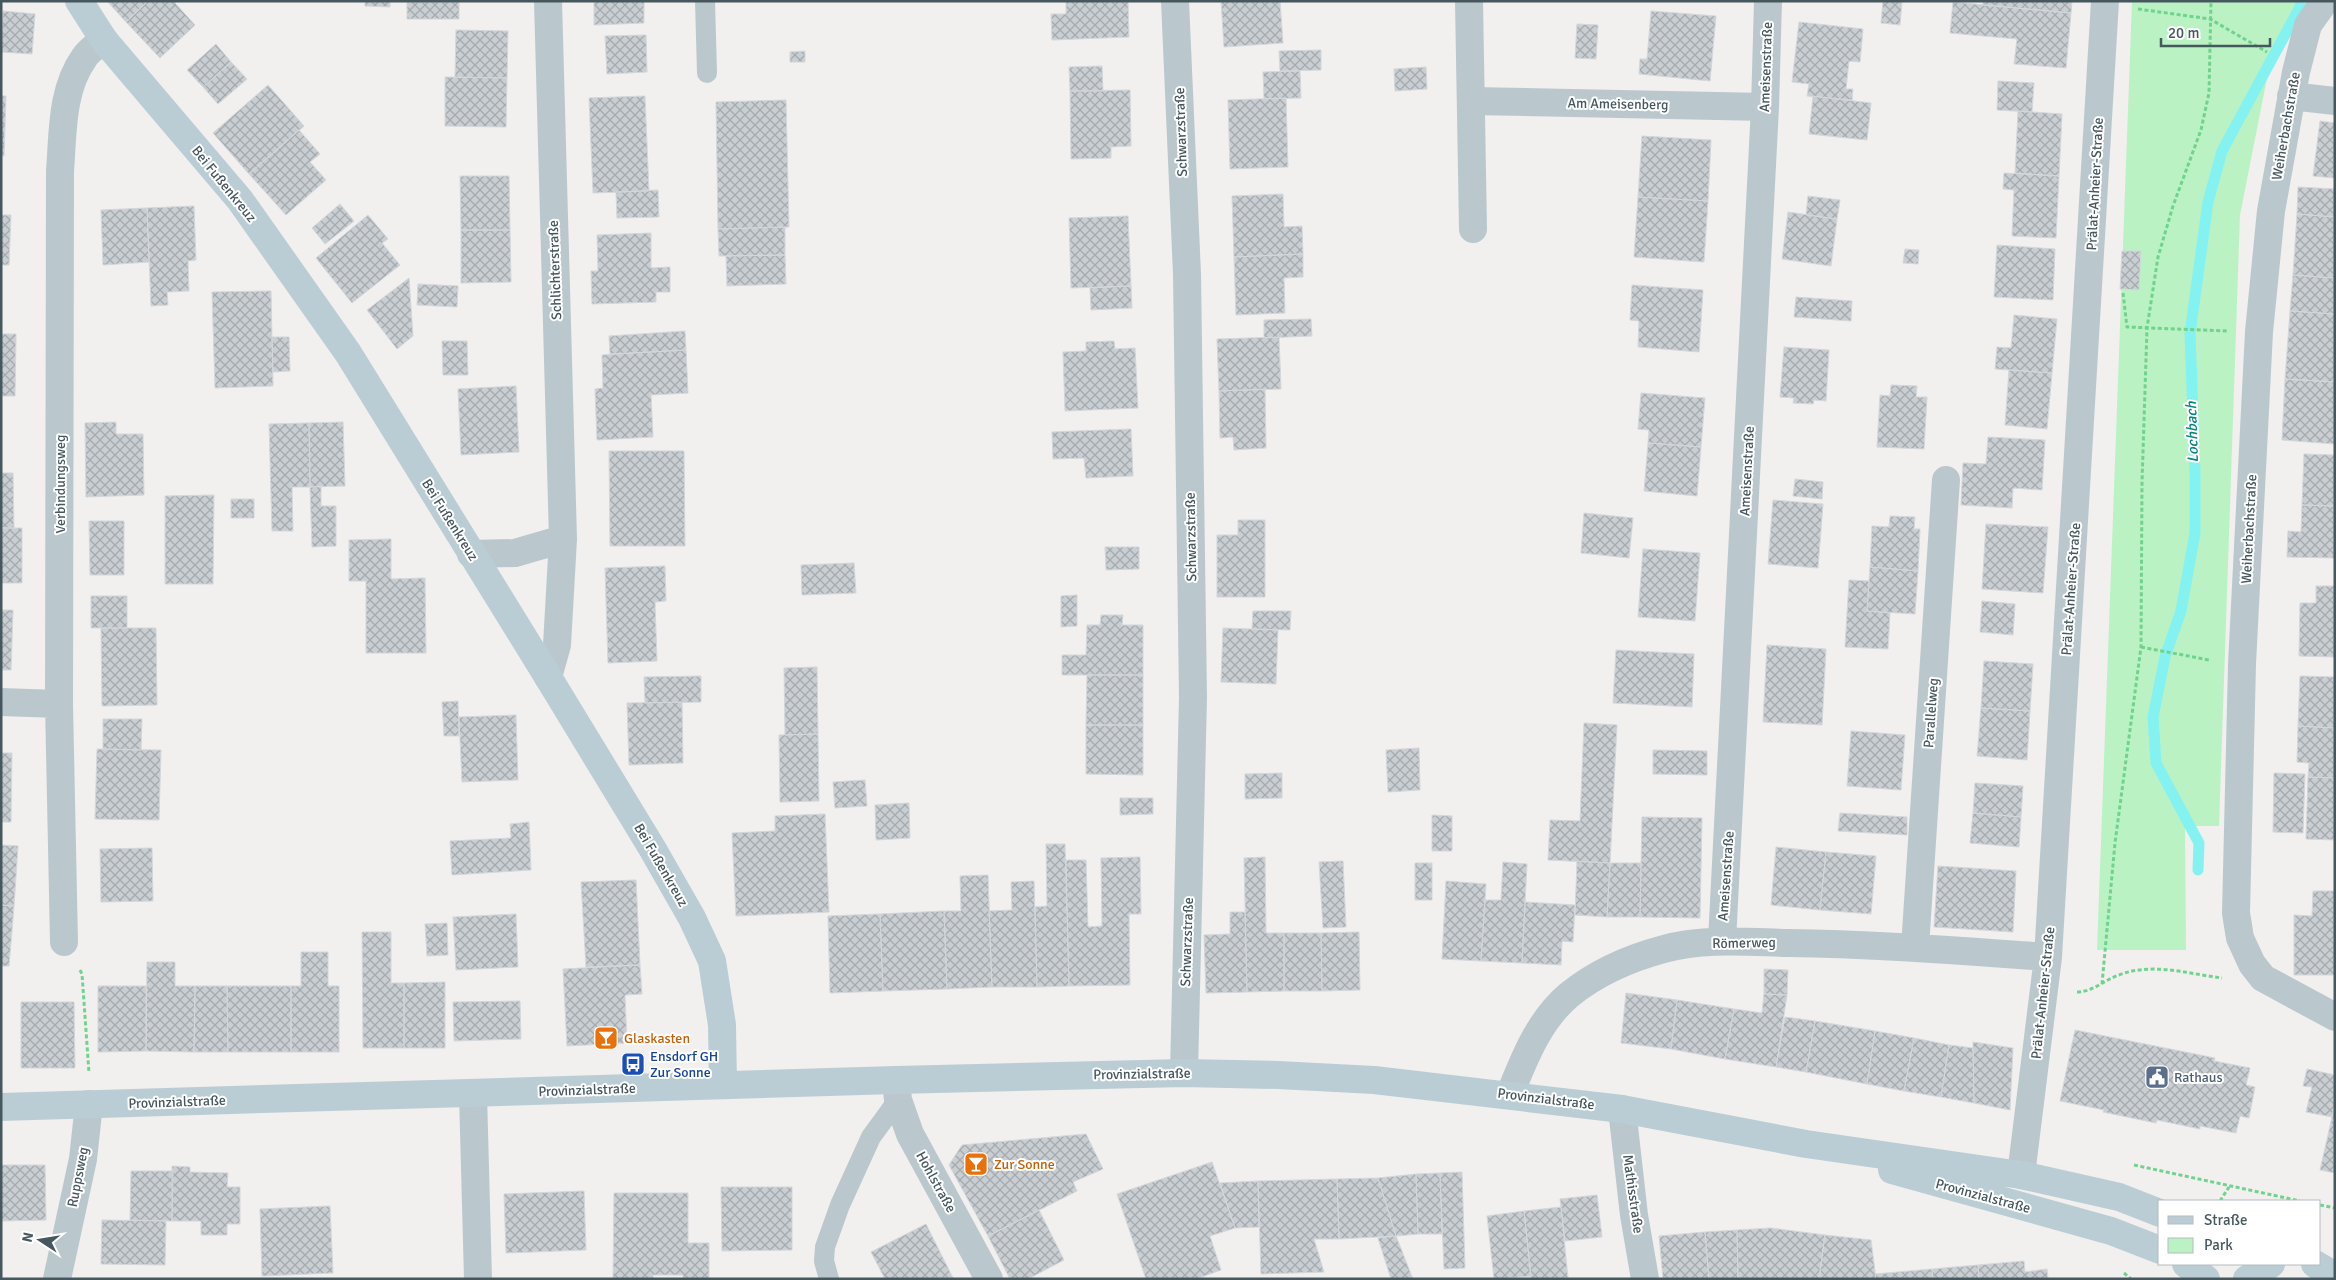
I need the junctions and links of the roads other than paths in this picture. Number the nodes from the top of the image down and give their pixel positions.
1 (79, 1) edge
2 (548, 1) edge
3 (705, 1) edge
4 (1175, 1) edge
5 (1469, 1) edge
6 (1768, 1) edge
7 (2105, 1) edge
8 (2325, 1) edge
9 (104, 40) junction
10 (707, 73) dead end
11 (2291, 96) junction
12 (1472, 101) junction
13 (2335, 101) edge
14 (1765, 107) junction
15 (1473, 229) dead end
16 (1946, 480) dead end
17 (563, 539) junction
18 (471, 554) junction
19 (548, 677) junction
20 (1, 702) edge
21 (59, 704) junction
22 (1722, 941) junction
23 (64, 942) road end
24 (1915, 947) junction
25 (2048, 957) junction
26 (2335, 1017) edge
27 (1184, 1073) junction
28 (723, 1086) junction
29 (897, 1090) junction
30 (473, 1094) junction
31 (1510, 1094) junction
32 (89, 1104) junction
33 (1, 1107) edge
34 (1622, 1109) junction
35 (1806, 1144) junction
36 (2021, 1175) junction
37 (2158, 1212) edge
38 (2158, 1249) edge
39 (2187, 1265) edge
40 (2269, 1265) edge
41 (57, 1279) edge
42 (478, 1279) edge
43 (828, 1279) edge
44 (989, 1279) edge
45 (1645, 1279) edge
46 (2206, 1279) edge
47 (2247, 1279) edge

1 - 9 street, Bei Fußenkreuz
2 - 17 street, Schlichterstraße
3 - 10 lane
4 - 27 street, Schwarzstraße
5 - 12 street
6 - 14 street, Ameisenstraße
7 - 25 street, Prälat-Anheier-Straße
8 - 11 street, Weiherbachstraße
9 - 18 street, Bei Fußenkreuz
9 - 21 street, Verbindungsweg
11 - 13 street
11 - 26 street, Weiherbachstraße
12 - 14 street, Am Ameisenberg
12 - 15 street
14 - 22 street, Ameisenstraße
16 - 24 street, Parallelweg
17 - 18 street
17 - 19 street, Schlichterstraße
18 - 19 street, Bei Fußenkreuz
19 - 28 street, Bei Fußenkreuz
20 - 21 street
21 - 23 street, Verbindungsweg
22 - 24 street, Römerweg
22 - 31 street, Römerweg
24 - 25 street, Römerweg
25 - 36 street, Prälat-Anheier-Straße
27 - 29 street, Provinzialstraße
27 - 31 street, Provinzialstraße
28 - 29 street, Provinzialstraße
28 - 30 street, Provinzialstraße
29 - 43 lane
29 - 44 street, Hohlstraße
30 - 32 street, Provinzialstraße
30 - 42 street
31 - 34 street, Provinzialstraße
32 - 33 street, Provinzialstraße
32 - 41 street, Ruppsweg
34 - 35 street, Provinzialstraße
34 - 45 street, Mathisstraße
35 - 36 street, Provinzialstraße
35 - 38 street, Provinzialstraße
36 - 37 street, Provinzialstraße
39 - 46 street
40 - 47 street

